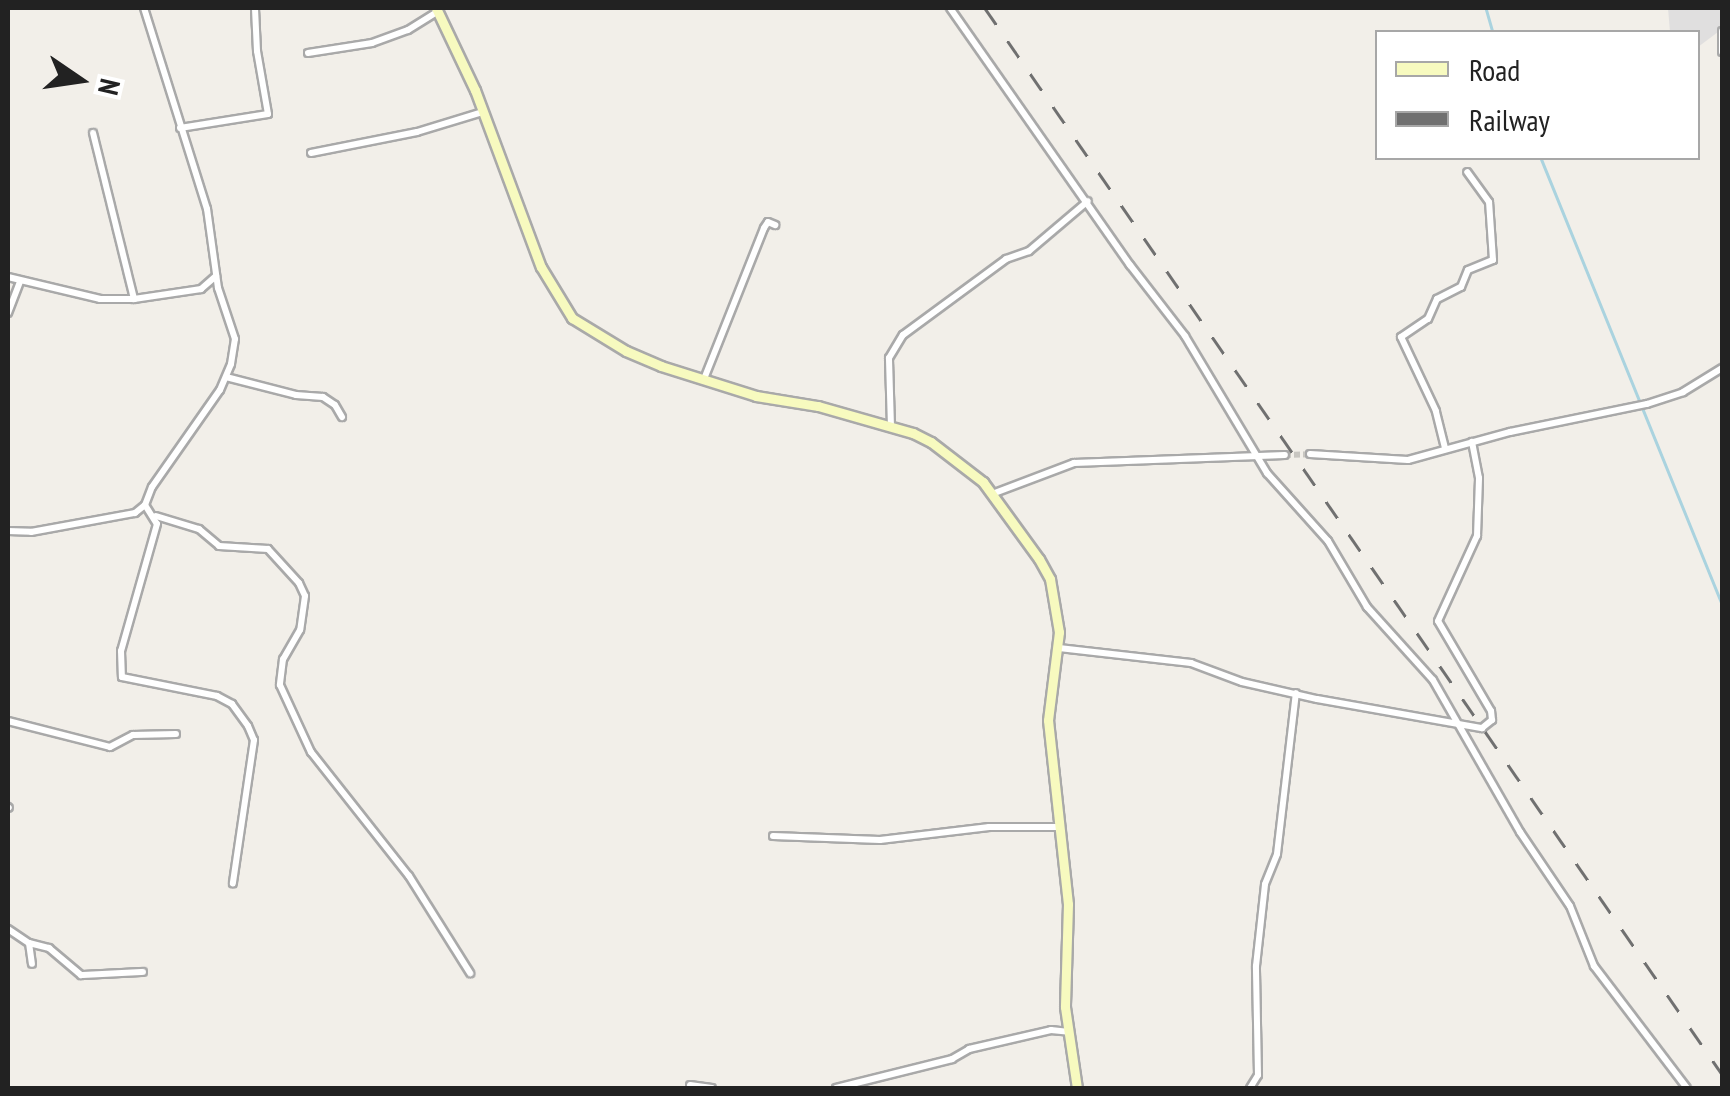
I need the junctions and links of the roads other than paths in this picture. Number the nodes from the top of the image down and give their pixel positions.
1 (144, 8) edge
2 (255, 8) edge
3 (950, 8) edge
4 (437, 9) edge
5 (1722, 30) edge
6 (1722, 52) edge
7 (308, 53) dead end
8 (482, 112) junction
9 (180, 128) junction
10 (93, 133) dead end
11 (311, 152) dead end
12 (1468, 172) dead end
13 (1088, 201) junction
14 (776, 225) dead end
15 (217, 275) junction
16 (8, 277) edge
17 (20, 282) junction
18 (134, 299) junction
19 (8, 313) edge
20 (1722, 368) edge
21 (226, 377) junction
22 (703, 380) junction
23 (342, 417) dead end
24 (891, 427) junction
25 (1472, 442) junction
26 (1445, 448) junction
27 (1310, 454) tunnel mouth
28 (1285, 455) tunnel mouth
29 (1256, 457) junction
30 (992, 494) junction
31 (145, 505) junction
32 (156, 516) junction
33 (8, 530) edge
34 (1059, 648) junction
35 (1296, 693) junction
36 (8, 722) edge
37 (1462, 728) junction
38 (176, 734) dead end
39 (1058, 827) junction
40 (773, 836) dead end
41 (234, 883) dead end
42 (8, 929) edge
43 (29, 943) junction
44 (32, 964) dead end
45 (143, 972) dead end
46 (470, 972) dead end
47 (1069, 1032) junction
48 (690, 1084) dead end
49 (712, 1088) edge
50 (836, 1088) edge
51 (1077, 1088) edge
52 (1250, 1088) edge
53 (1687, 1088) edge

1 - 9 street
2 - 9 street
3 - 13 street
4 - 7 street
4 - 8 street
5 - 6 street
8 - 11 street
8 - 22 street
9 - 15 street
10 - 18 street
12 - 26 street
13 - 24 street
13 - 29 street
14 - 22 street
15 - 18 street
15 - 21 street
16 - 17 street
17 - 18 street
17 - 19 street
20 - 25 street
21 - 23 street
21 - 31 street
22 - 24 street
24 - 30 street
25 - 26 street
25 - 37 street
26 - 27 street
28 - 29 street
29 - 30 street
29 - 37 street
30 - 34 street
31 - 32 street
31 - 33 street
32 - 41 street
32 - 46 street
34 - 35 street
34 - 39 street
35 - 37 street
35 - 52 street
36 - 38 street
37 - 53 street
39 - 40 street
39 - 47 street
42 - 43 street
43 - 44 street
43 - 45 street
47 - 50 street
47 - 51 street
48 - 49 street

